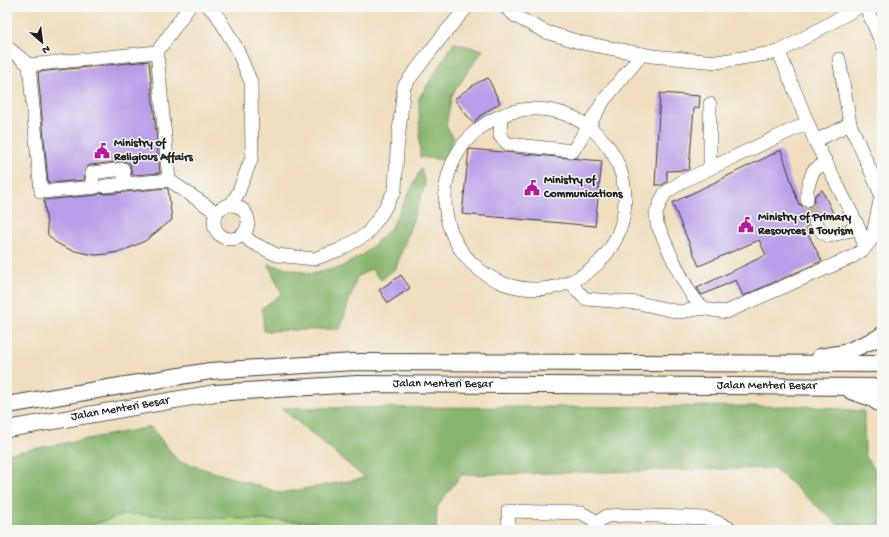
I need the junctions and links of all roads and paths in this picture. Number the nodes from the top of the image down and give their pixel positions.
1 (189, 7) edge
2 (209, 7) edge
3 (467, 7) edge
4 (505, 7) edge
5 (859, 7) edge
6 (866, 7) edge
7 (882, 44) edge
8 (7, 47) edge
9 (157, 52) junction
10 (779, 52) junction
11 (642, 54) junction
12 (839, 59) dead end
13 (29, 65) junction
14 (710, 104) dead end
15 (501, 116) junction
16 (807, 124) junction
17 (850, 124) junction
18 (588, 126) junction
19 (815, 141) junction
20 (826, 162) junction
21 (710, 168) junction
22 (169, 180) junction
23 (125, 184) junction
24 (98, 187) junction
25 (807, 200) tunnel mouth
26 (231, 206) junction
27 (217, 213) junction
28 (815, 222) tunnel mouth
29 (859, 228) junction
30 (243, 234) junction
31 (864, 249) junction
32 (571, 281) junction
33 (704, 308) junction
34 (882, 335) edge
35 (779, 364) junction
36 (882, 364) edge
37 (840, 386) junction
38 (882, 387) edge
39 (7, 405) edge
40 (882, 405) edge
41 (7, 429) edge
42 (596, 526) edge
43 (509, 530) edge
44 (733, 530) edge

1 - 9 street
2 - 26 street
3 - 30 street
4 - 11 street
5 - 10 street
6 - 7 street
8 - 13 street
9 - 13 street
9 - 22 street
10 - 11 street
10 - 16 street
11 - 18 street
12 - 17 street
13 - 24 street
14 - 21 street
15 - 18 street
15 - 18 street
15 - 32 street
16 - 19 street
16 - 21 street
17 - 19 street
17 - 31 street
18 - 32 street
19 - 20 street
20 - 25 street
20 - 29 street
21 - 33 street
22 - 23 street
22 - 27 street
23 - 24 street
23 - 24 street
26 - 27 street
26 - 30 street
27 - 30 street
28 - 29 street
29 - 31 street
31 - 33 street
32 - 33 street
34 - 35 main road
35 - 36 main road, Jalan Menteri Besar
35 - 39 main road, Jalan Menteri Besar
37 - 38 main road, Jalan Menteri Besar
37 - 40 main road
37 - 41 main road, Jalan Menteri Besar
42 - 43 street
42 - 44 street

